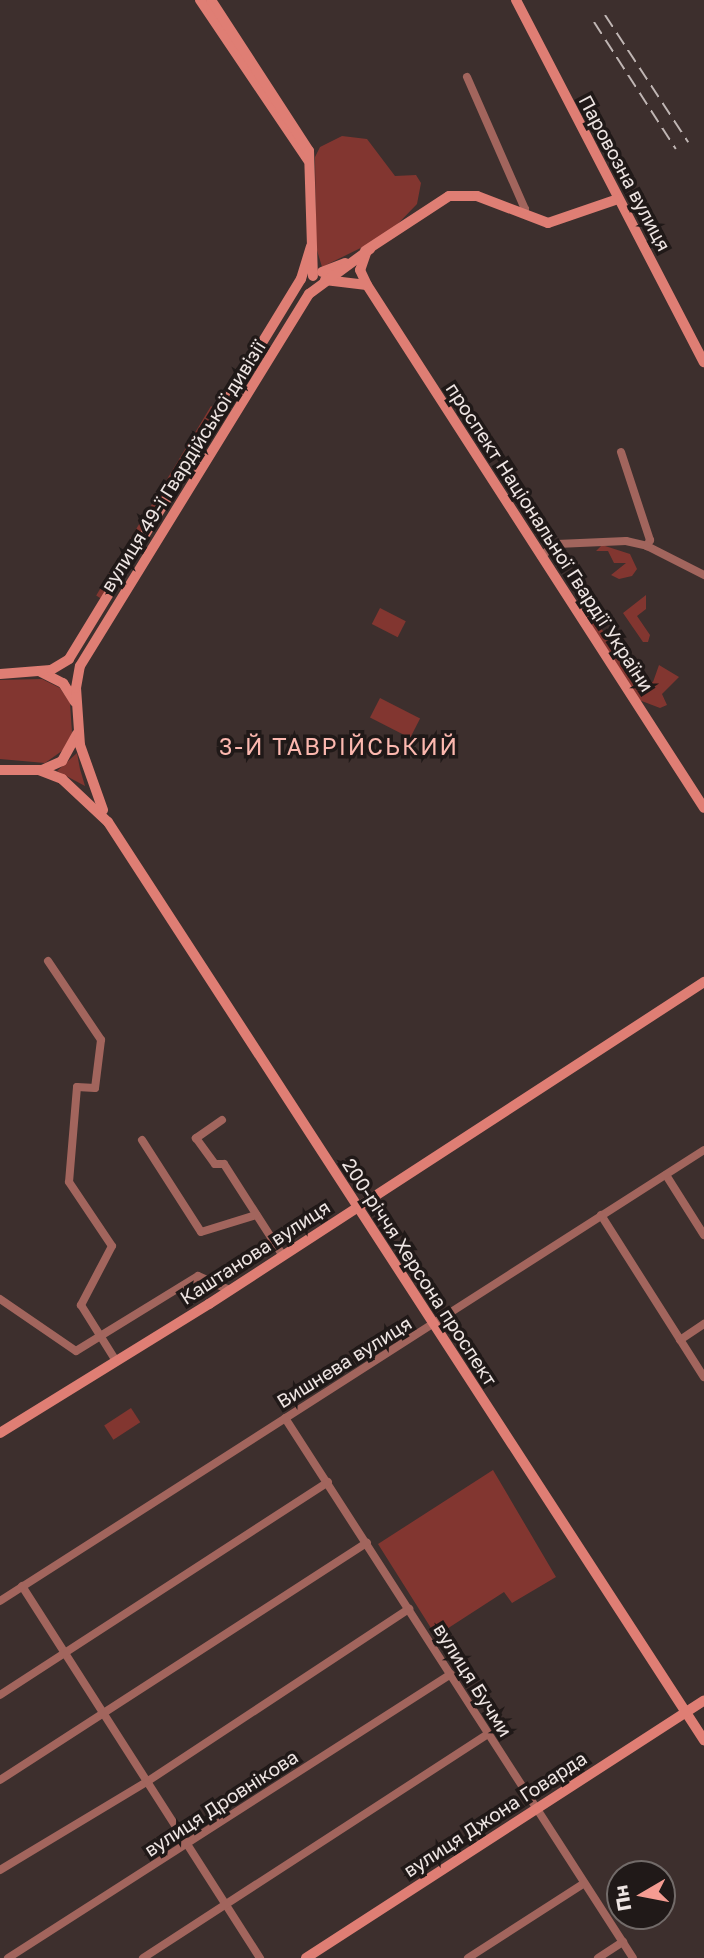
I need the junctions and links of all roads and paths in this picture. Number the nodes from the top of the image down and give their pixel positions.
1 (201, 0) edge
2 (211, 0) edge
3 (516, 0) edge
4 (467, 77) dead end
5 (308, 160) junction
6 (618, 199) junction
7 (523, 214) junction
8 (311, 247) junction
9 (370, 249) junction
10 (320, 277) junction
11 (367, 285) junction
12 (702, 354) edge
13 (621, 452) dead end
14 (186, 466) junction
15 (159, 538) junction
16 (647, 546) junction
17 (541, 555) junction
18 (704, 575) edge
19 (113, 590) junction
20 (0, 669) edge
21 (13, 672) junction
22 (41, 672) junction
23 (0, 674) edge
24 (77, 708) junction
25 (78, 724) junction
26 (3, 768) edge
27 (39, 770) junction
28 (704, 808) edge
29 (108, 822) junction
30 (48, 961) dead end
31 (704, 982) edge
32 (222, 1121) dead end
33 (142, 1140) dead end
34 (704, 1150) edge
35 (666, 1174) junction
36 (358, 1205) junction
37 (256, 1215) junction
38 (601, 1215) junction
39 (704, 1235) edge
40 (283, 1256) junction
41 (230, 1290) junction
42 (0, 1299) edge
43 (704, 1324) edge
44 (433, 1325) junction
45 (101, 1336) junction
46 (681, 1340) junction
47 (116, 1361) junction
48 (704, 1377) edge
49 (285, 1418) junction
50 (0, 1433) edge
51 (328, 1482) junction
52 (368, 1543) junction
53 (22, 1587) junction
54 (0, 1601) edge
55 (409, 1609) junction
56 (66, 1652) junction
57 (451, 1674) junction
58 (0, 1695) edge
59 (704, 1701) edge
60 (105, 1712) junction
61 (686, 1712) junction
62 (488, 1734) junction
63 (704, 1740) edge
64 (0, 1780) edge
65 (148, 1780) junction
66 (536, 1808) junction
67 (188, 1842) junction
68 (0, 1870) edge
69 (583, 1884) junction
70 (226, 1904) junction
71 (622, 1942) junction
72 (8, 1958) edge
73 (143, 1958) edge
74 (260, 1958) edge
75 (306, 1958) edge
76 (468, 1958) edge
77 (598, 1958) edge
78 (633, 1958) edge

1 - 5 street
2 - 5 street
3 - 6 street, Паровозна вулиця
4 - 7 street
5 - 8 street
6 - 7 street
6 - 12 street, Паровозна вулиця
7 - 9 street
8 - 10 street
8 - 10 street
9 - 10 street
9 - 11 street
10 - 11 street
10 - 14 street, вулиця 49-ї Гвардійської дивізії
10 - 15 street, вулиця 49-ї Гвардійської дивізії
11 - 17 street, проспект Національної Гвардії України
13 - 16 street
14 - 15 street
14 - 19 street, вулиця 49-ї Гвардійської дивізії
15 - 19 street
15 - 24 street, вулиця 49-ї Гвардійської дивізії
16 - 17 street
16 - 18 street
17 - 28 street, проспект Національної Гвардії України
19 - 22 street, вулиця 49-ї Гвардійської дивізії
20 - 21 street
21 - 22 street
21 - 23 street
22 - 24 street
24 - 25 street
25 - 27 street
25 - 29 street
26 - 27 street
27 - 29 street
29 - 36 street, 200-річчя Херсона проспект
30 - 45 street
31 - 36 street, Каштанова вулиця
32 - 37 street
33 - 37 street
34 - 35 street, Вишнева вулиця
35 - 38 street, Вишнева вулиця
35 - 39 street
36 - 40 street, Каштанова вулиця
36 - 44 street, 200-річчя Херсона проспект
37 - 40 street
38 - 44 street, Вишнева вулиця
38 - 46 street
40 - 41 street, Каштанова вулиця
41 - 45 street
41 - 47 street, Каштанова вулиця
42 - 45 street
43 - 46 street
44 - 49 street, Вишнева вулиця
44 - 61 street, 200-річчя Херсона проспект
45 - 47 street
46 - 48 street
47 - 50 street, Каштанова вулиця
49 - 51 street, вулиця Бучми
49 - 53 street, Вишнева вулиця
51 - 52 street, вулиця Бучми
51 - 56 street
52 - 55 street, вулиця Бучми
52 - 60 street
53 - 54 street, Вишнева вулиця
53 - 56 street
55 - 57 street, вулиця Бучми
55 - 65 street
56 - 58 street
56 - 60 street
57 - 62 street, вулиця Бучми
57 - 67 street, вулиця Дровнікова
59 - 61 street, вулиця Джона Говарда
60 - 64 street
60 - 65 street
61 - 63 street, 200-річчя Херсона проспект
61 - 66 street, вулиця Джона Говарда
62 - 66 street, вулиця Бучми
62 - 70 street
65 - 67 street
65 - 68 street
66 - 69 street, вулиця Бучми
66 - 75 street, вулиця Джона Говарда
67 - 70 street
67 - 72 street, вулиця Дровнікова
69 - 71 street, вулиця Бучми
69 - 76 street
70 - 73 street
70 - 74 street
71 - 77 street
71 - 78 street, вулиця Бучми

